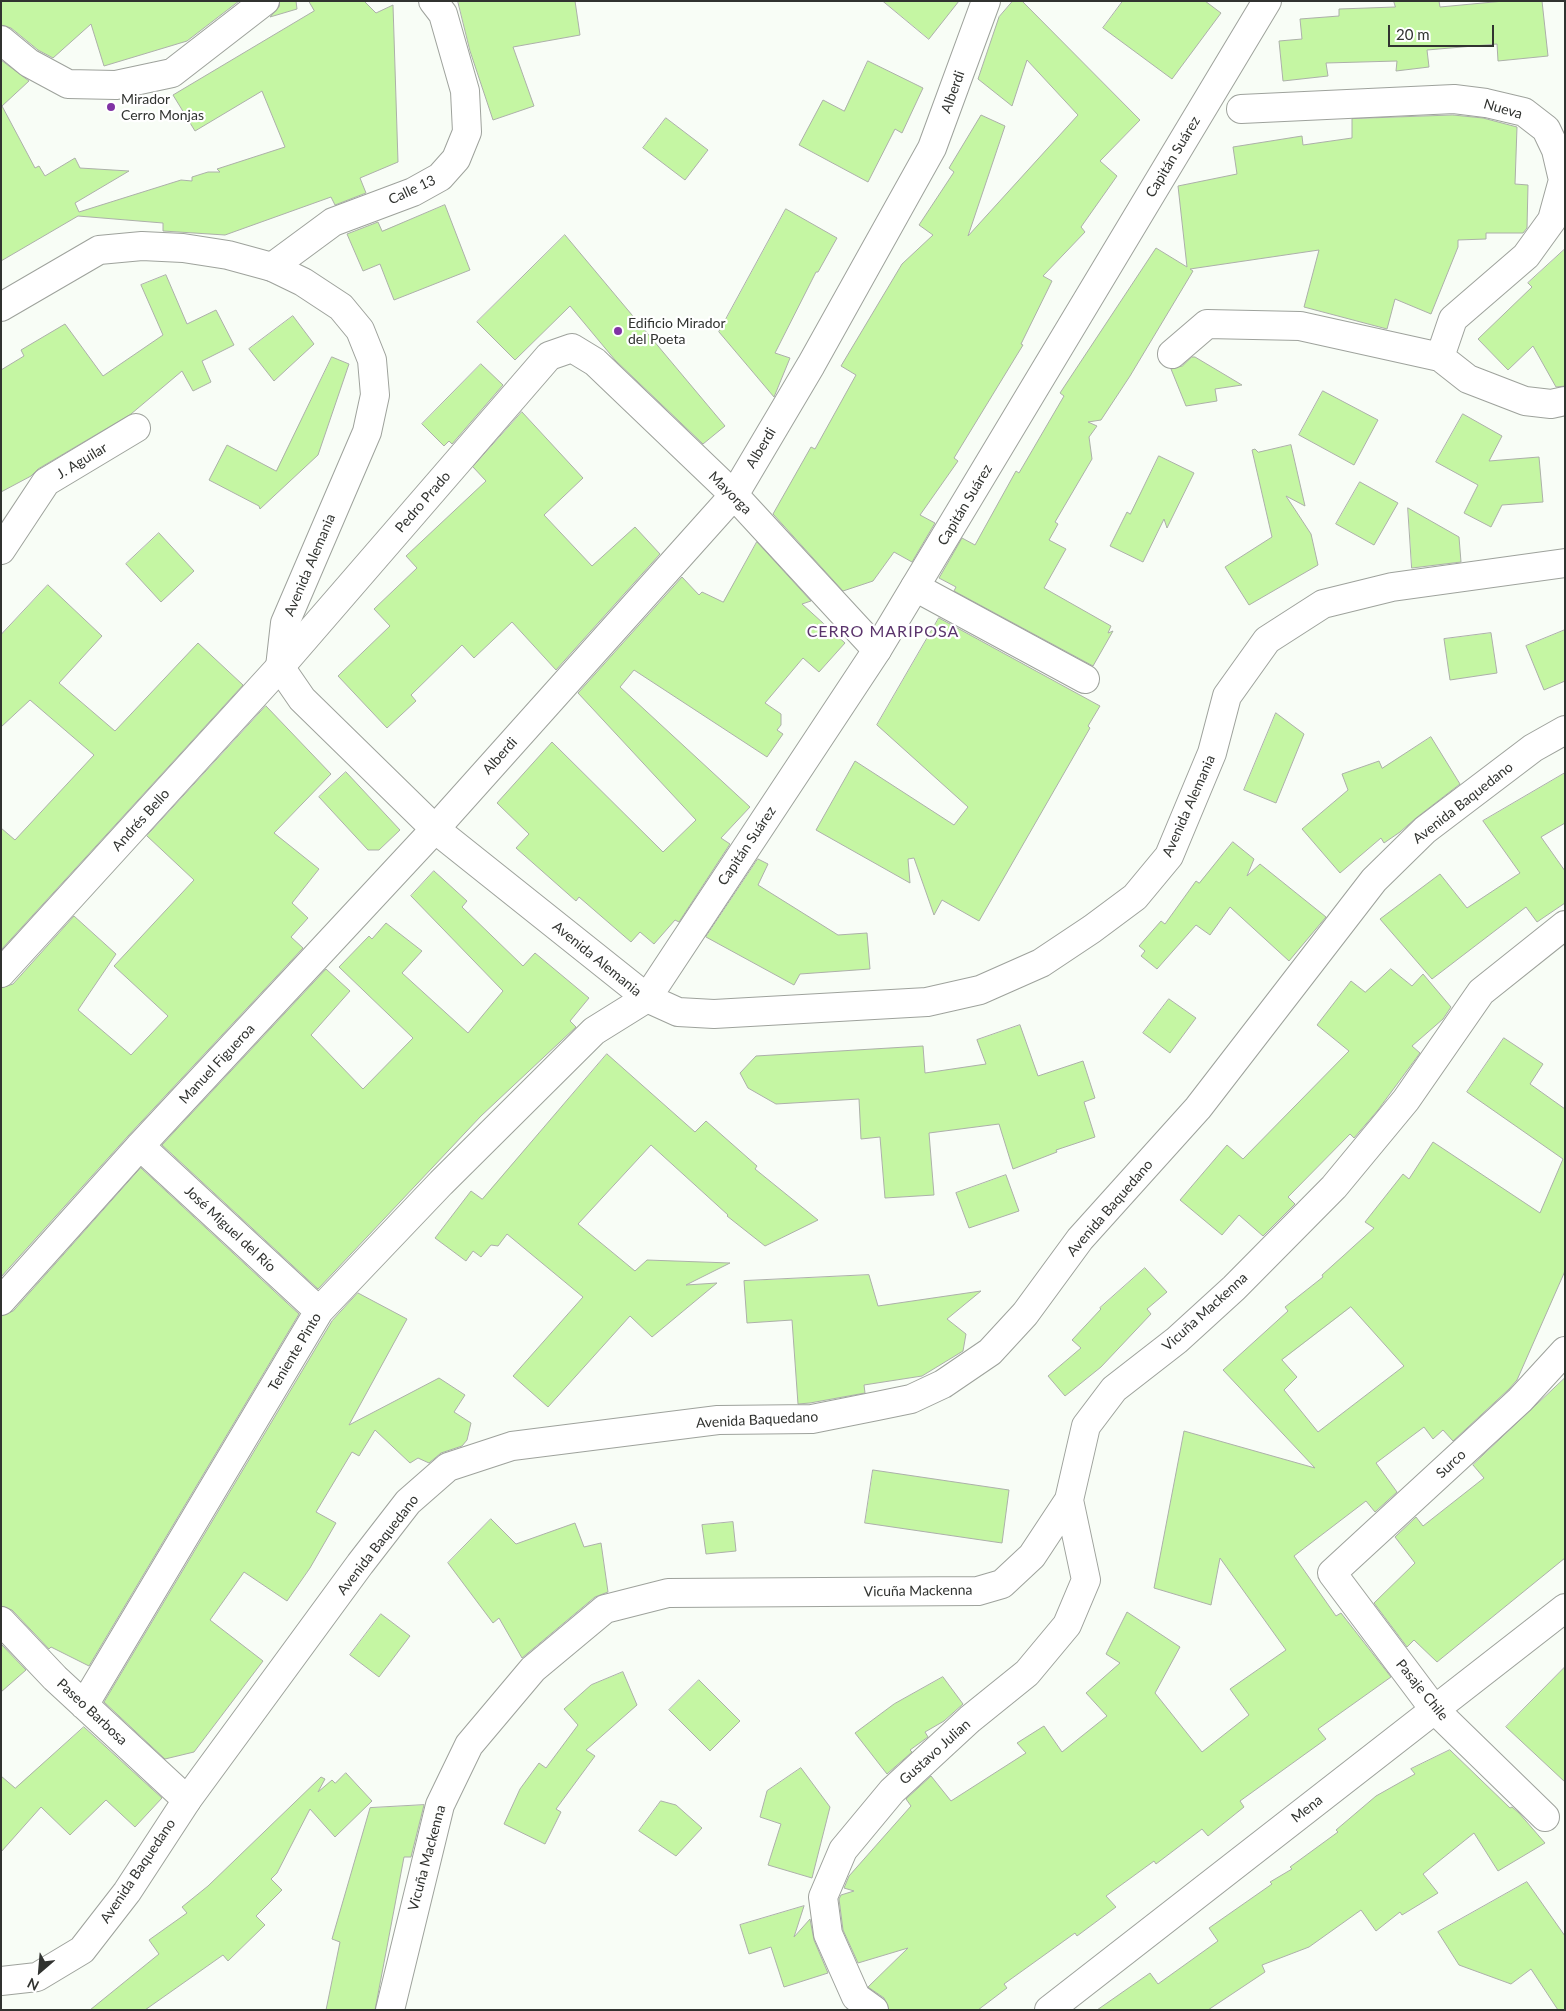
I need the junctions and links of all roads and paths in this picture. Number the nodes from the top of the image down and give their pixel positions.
1 (265, 1) edge
2 (433, 1) edge
3 (986, 1) edge
4 (1267, 1) edge
5 (1, 40) edge
6 (1241, 109) dead end
7 (272, 267) junction
8 (1, 307) edge
9 (572, 348) joint
10 (1172, 354) dead end
11 (1440, 357) junction
12 (1565, 401) edge
13 (136, 428) dead end
14 (734, 495) junction
15 (1, 550) edge
16 (1565, 563) edge
17 (915, 587) junction
18 (877, 650) junction
19 (280, 667) junction
20 (1085, 679) dead end
21 (1565, 730) edge
22 (435, 829) junction
23 (1565, 925) edge
24 (1, 973) edge
25 (647, 998) junction
26 (140, 1146) junction
27 (1, 1301) edge
28 (319, 1312) junction
29 (1565, 1351) edge
30 (1069, 1500) junction
31 (1332, 1573) joint
32 (1565, 1608) edge
33 (1, 1621) edge
34 (84, 1705) junction
35 (1434, 1710) junction
36 (187, 1800) junction
37 (1545, 1817) dead end
38 (1, 1981) edge
39 (390, 2010) edge
40 (874, 2010) edge
41 (1049, 2010) edge

1 - 5 street
2 - 7 street, Calle 13
3 - 14 street, Alberdi
4 - 17 street, Capitán Suárez
6 - 11 street, Nueva
7 - 8 street, Avenida Alemania
7 - 19 street, Avenida Alemania
9 - 14 street, Mayorga
9 - 19 street, Pedro Prado
10 - 11 street
11 - 12 street
13 - 15 street, J. Aguilar
14 - 18 street, Mayorga
14 - 22 street, Alberdi
16 - 25 street, Avenida Alemania
17 - 18 street, Capitán Suárez
17 - 20 street
18 - 25 street, Capitán Suárez
19 - 22 street, Avenida Alemania
19 - 24 street, Andrés Bello
21 - 36 street, Avenida Baquedano
22 - 25 street, Avenida Alemania
22 - 26 street, Manuel Figueroa
23 - 30 street, Vicuña Mackenna
25 - 28 street, Teniente Pinto
26 - 27 street, Manuel Figueroa
26 - 28 street, José Miguel del Río
28 - 34 street, Teniente Pinto
29 - 31 street, Surco
30 - 39 street, Vicuña Mackenna
30 - 40 street, Gustavo Julian
31 - 35 street, Pasaje Chile
32 - 35 street, Mena
33 - 34 street, Paseo Barbosa
34 - 36 street, Paseo Barbosa
35 - 37 street, Pasaje Chile
35 - 41 street, Mena
36 - 38 street, Avenida Baquedano

